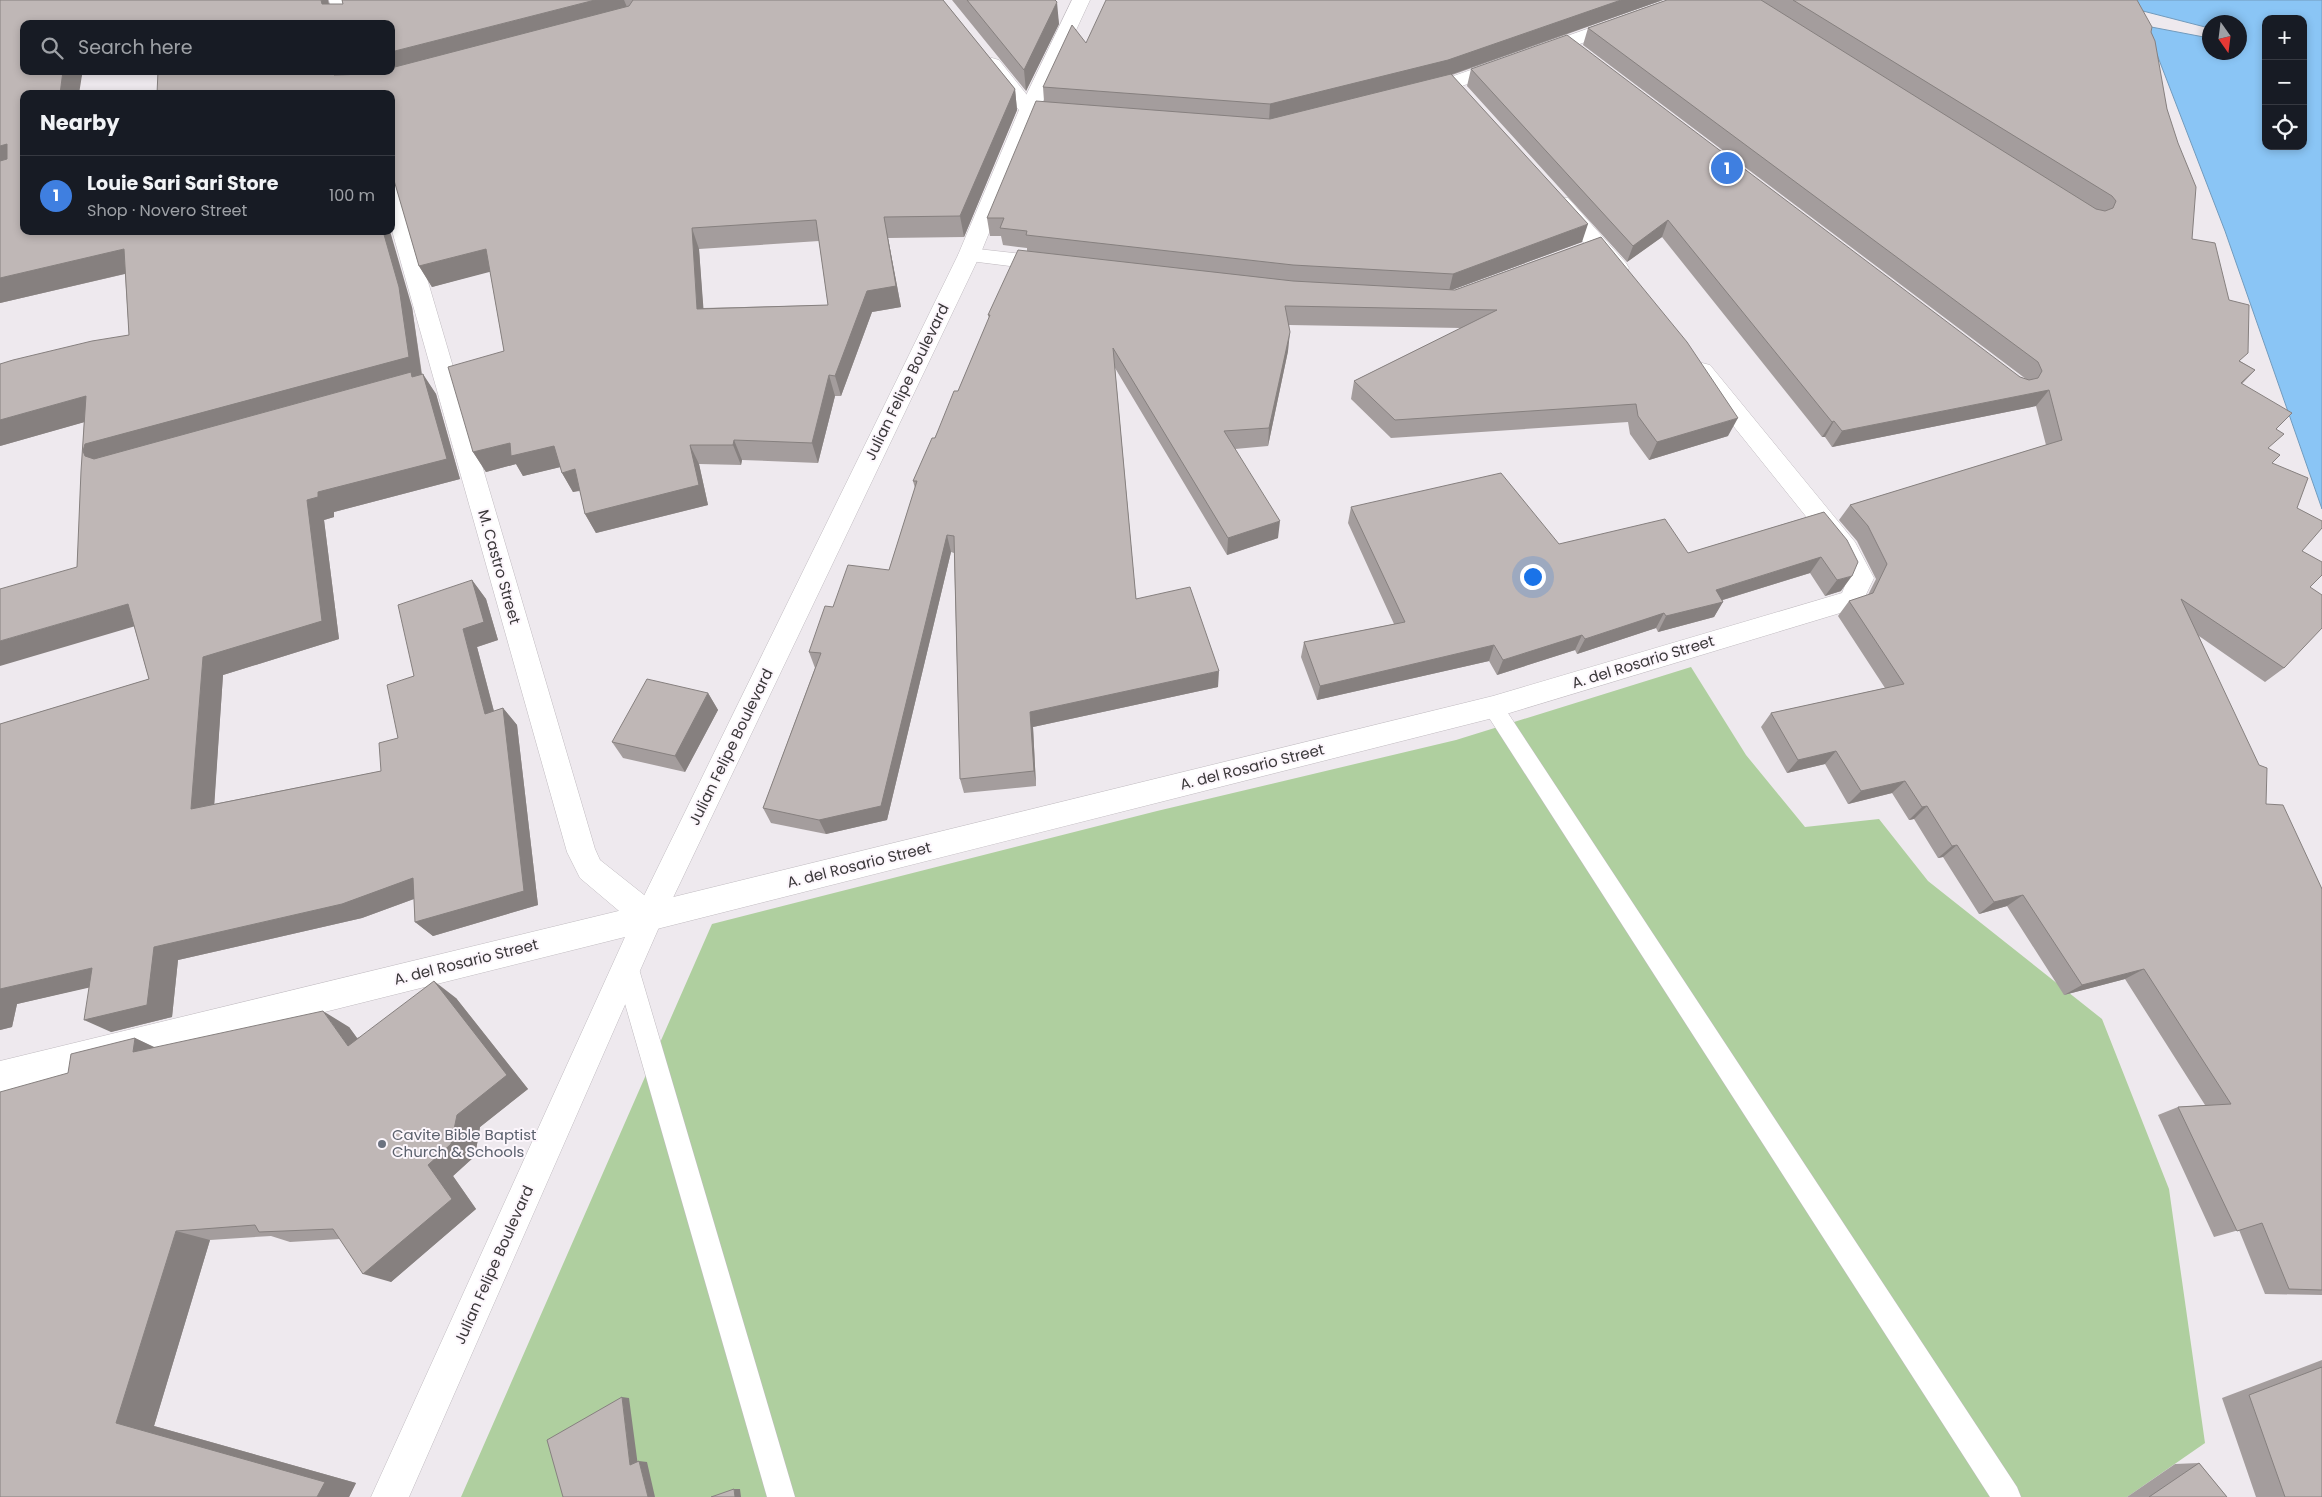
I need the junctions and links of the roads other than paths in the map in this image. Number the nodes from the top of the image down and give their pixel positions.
1 (338, 0) edge
2 (1081, 0) edge
3 (1686, 0) edge
4 (343, 20) edge
5 (982, 51) edge
6 (1452, 83) junction
7 (1404, 95) edge
8 (1472, 105) edge
9 (1029, 110) junction
10 (1077, 114) edge
11 (1546, 186) edge
12 (395, 207) edge
13 (969, 255) junction
14 (1066, 266) edge
15 (1630, 283) edge
16 (1686, 351) edge
17 (1493, 707) junction
18 (649, 917) junction
19 (627, 969) junction
20 (0, 1077) edge
21 (390, 1497) edge
22 (781, 1497) edge
23 (2007, 1497) edge

1 - 4 street
2 - 9 street, Julian Felipe Boulevard
3 - 6 street
5 - 9 street
6 - 7 street
6 - 8 street
9 - 10 street
9 - 13 street, Julian Felipe Boulevard
11 - 15 street
12 - 18 street, M. Castro Street
13 - 14 street
13 - 18 street, Julian Felipe Boulevard
16 - 17 street, A. del Rosario Street
17 - 18 street, A. del Rosario Street
17 - 23 lane
18 - 19 street, Julian Felipe Boulevard
18 - 20 street, A. del Rosario Street
19 - 21 street, Julian Felipe Boulevard
19 - 22 lane

